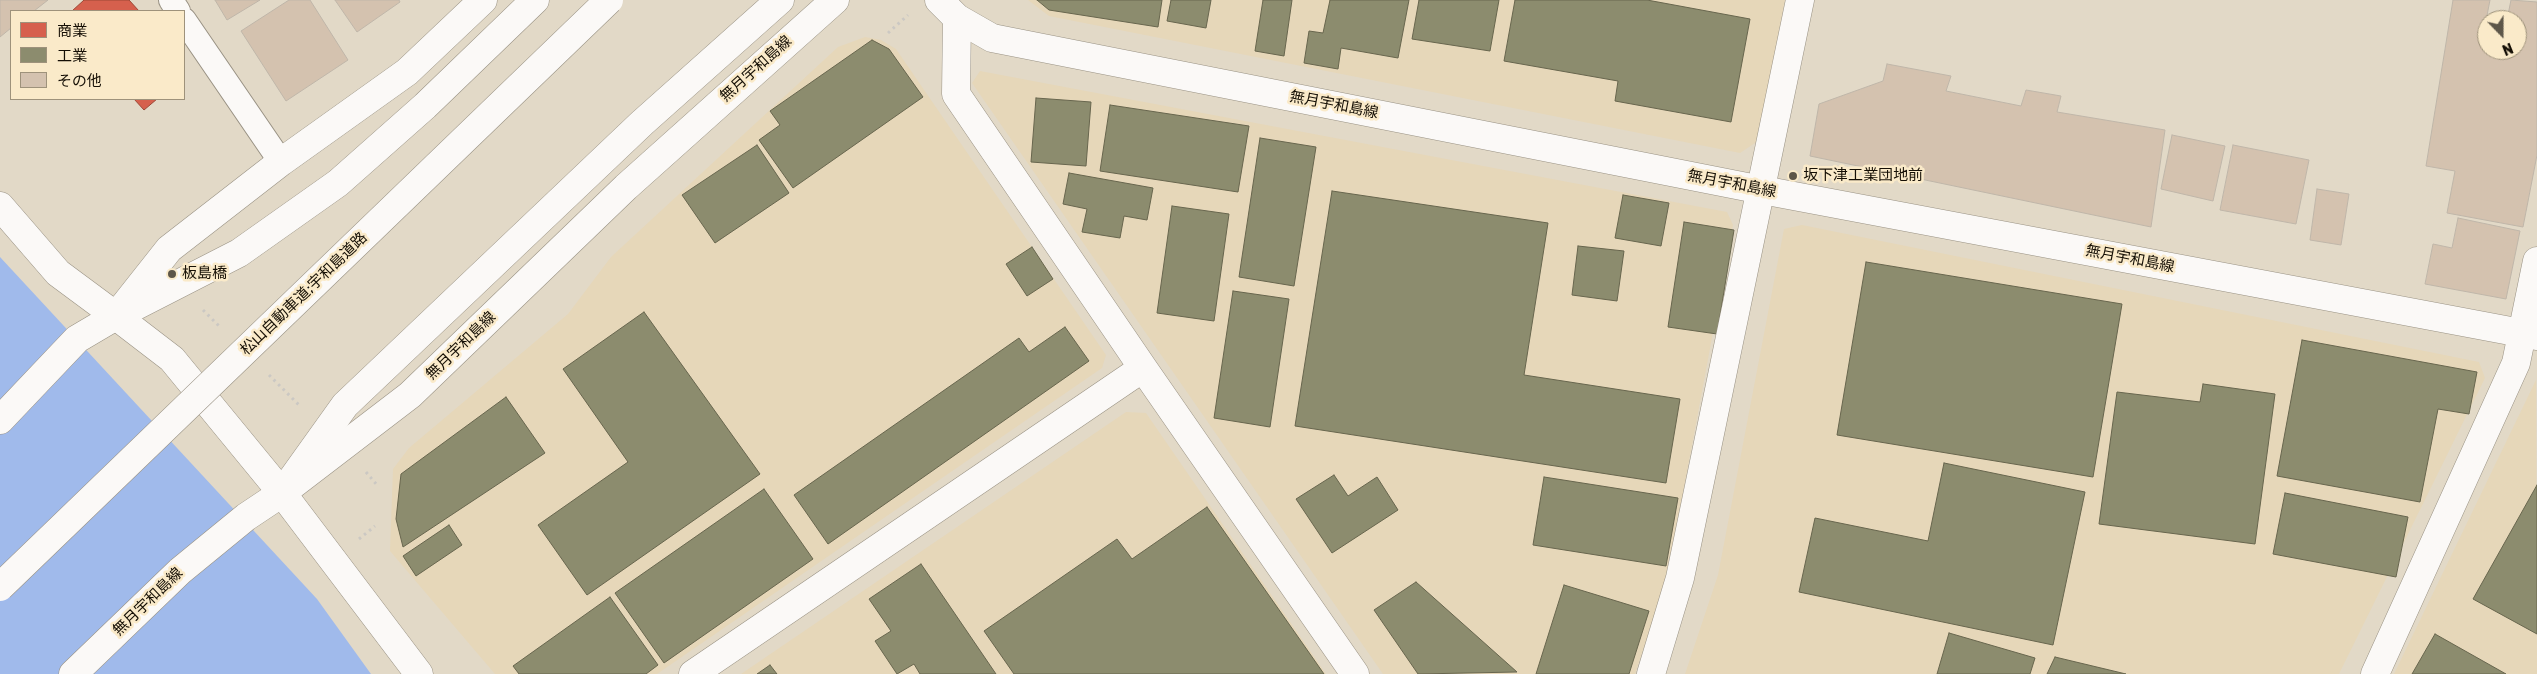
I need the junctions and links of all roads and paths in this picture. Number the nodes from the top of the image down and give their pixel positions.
1 (483, 0) edge
2 (535, 0) edge
3 (609, 0) edge
4 (780, 0) edge
5 (835, 0) edge
6 (1800, 0) edge
7 (948, 9) edge
8 (185, 21) edge
9 (281, 162) junction
10 (1762, 190) junction
11 (0, 206) edge
12 (2537, 260) edge
13 (116, 316) junction
14 (2530, 334) edge
15 (1143, 368) junction
16 (0, 420) edge
17 (282, 493) junction
18 (0, 587) edge
19 (73, 674) edge
20 (419, 674) edge
21 (693, 674) edge
22 (1355, 674) edge
23 (1651, 674) edge
24 (2375, 674) edge

1 - 9 main road
2 - 13 main road
3 - 18 main road, 松山自動車道;宇和島道路, bridge
4 - 17 main road
5 - 17 main road, 無月宇和島線
6 - 10 main road
7 - 10 main road, 無月宇和島線
7 - 15 main road
8 - 9 lane
9 - 13 main road
10 - 14 main road, 無月宇和島線
10 - 23 main road
11 - 13 main road
12 - 14 main road
13 - 16 main road
13 - 17 main road
14 - 24 main road
15 - 21 main road
15 - 22 main road
17 - 19 main road, 無月宇和島線
17 - 20 main road

